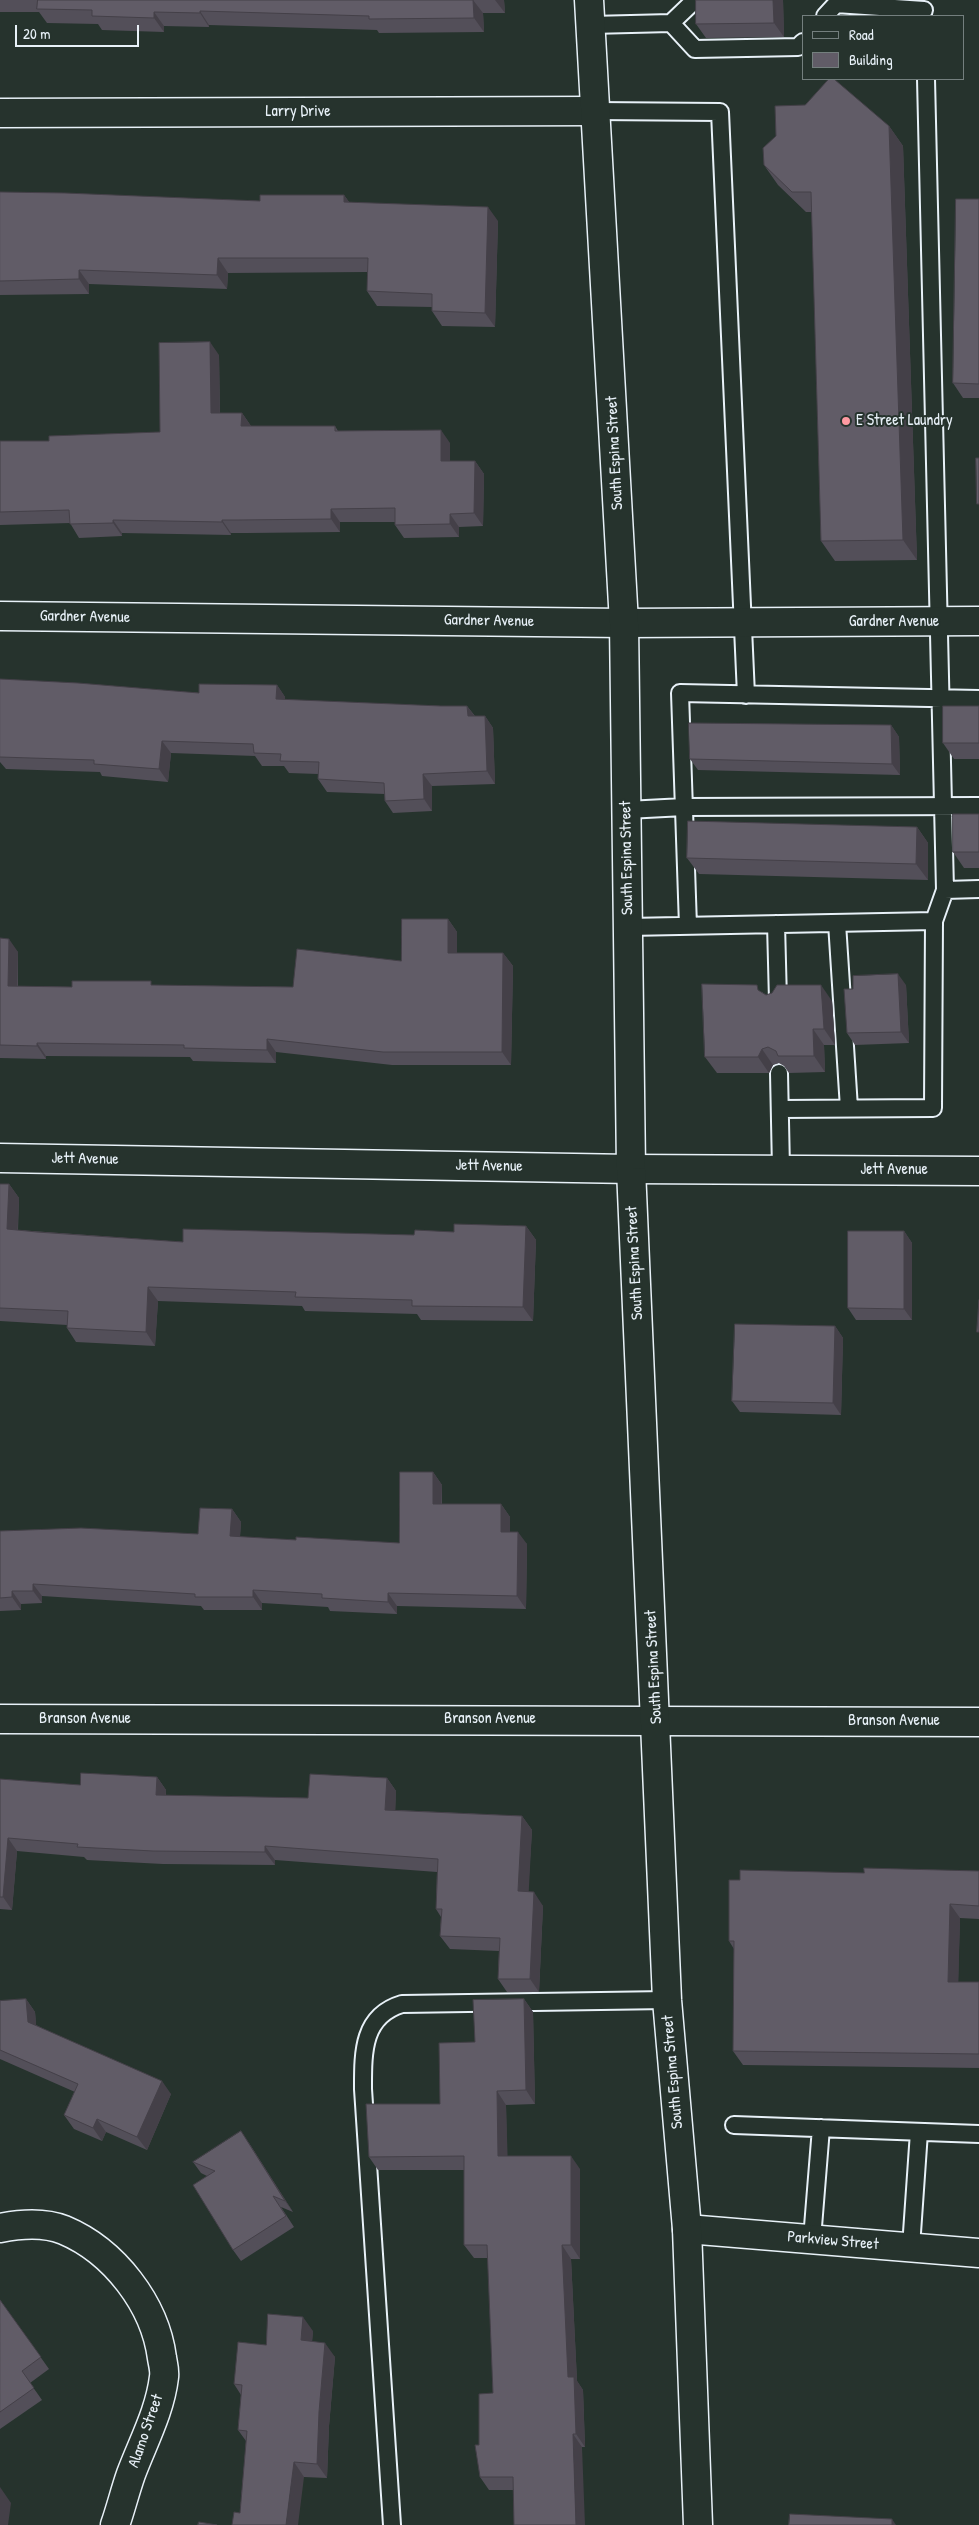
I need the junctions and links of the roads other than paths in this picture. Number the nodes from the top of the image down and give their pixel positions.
1 (695, 0) edge
2 (828, 7) edge
3 (924, 9) edge
4 (590, 13) edge
5 (671, 23) junction
6 (802, 43) edge
7 (926, 80) edge
8 (595, 111) junction
9 (0, 113) edge
10 (0, 616) edge
11 (979, 621) edge
12 (742, 622) junction
13 (940, 622) junction
14 (624, 623) junction
15 (746, 695) junction
16 (941, 699) junction
17 (979, 699) edge
18 (979, 806) edge
19 (684, 807) junction
20 (943, 807) junction
21 (627, 810) junction
22 (979, 889) edge
23 (945, 890) junction
24 (934, 921) junction
25 (837, 923) junction
26 (776, 924) junction
27 (688, 926) junction
28 (628, 927) junction
29 (778, 1001) edge
30 (779, 1073) edge
31 (849, 1108) junction
32 (781, 1109) junction
33 (0, 1158) edge
34 (631, 1168) junction
35 (781, 1169) junction
36 (979, 1171) edge
37 (0, 1719) edge
38 (656, 1720) junction
39 (979, 1722) edge
40 (667, 2000) junction
41 (734, 2124) dead end
42 (821, 2128) junction
43 (919, 2132) junction
44 (979, 2134) edge
45 (0, 2228) edge
46 (687, 2228) junction
47 (812, 2239) junction
48 (912, 2247) junction
49 (979, 2253) edge
50 (115, 2525) edge
51 (392, 2525) edge
52 (698, 2525) edge

1 - 5 lane
2 - 3 lane
4 - 5 lane
4 - 8 street, South Espina Street
5 - 6 lane
7 - 13 lane
8 - 9 street, Larry Drive
8 - 12 lane
8 - 14 street, South Espina Street
10 - 14 street, Gardner Avenue
11 - 13 street, Gardner Avenue
12 - 13 street, Gardner Avenue
12 - 14 street, Gardner Avenue
12 - 15 lane
13 - 16 lane
14 - 21 street, South Espina Street
15 - 16 lane
15 - 19 lane
16 - 17 lane
16 - 20 lane
18 - 20 lane
19 - 20 lane
19 - 21 lane
19 - 27 lane
20 - 23 lane
21 - 28 street, South Espina Street
22 - 23 lane
23 - 24 lane
24 - 25 lane
24 - 31 lane
25 - 26 lane
25 - 31 lane
26 - 27 lane
26 - 29 lane
27 - 28 lane
28 - 34 street, South Espina Street
30 - 32 lane
31 - 32 lane
32 - 35 lane
33 - 34 street, Jett Avenue
34 - 35 street, Jett Avenue
34 - 38 street, South Espina Street
35 - 36 street, Jett Avenue
37 - 38 street, Branson Avenue
38 - 39 street, Branson Avenue
38 - 40 street, South Espina Street
40 - 46 street, South Espina Street
40 - 51 lane
41 - 42 lane
42 - 43 lane
42 - 47 lane
43 - 44 lane
43 - 48 lane
45 - 50 street, Alamo Street
46 - 47 street, Parkview Street
46 - 52 street, South Espina Street
47 - 48 street, Parkview Street
48 - 49 street, Parkview Street

